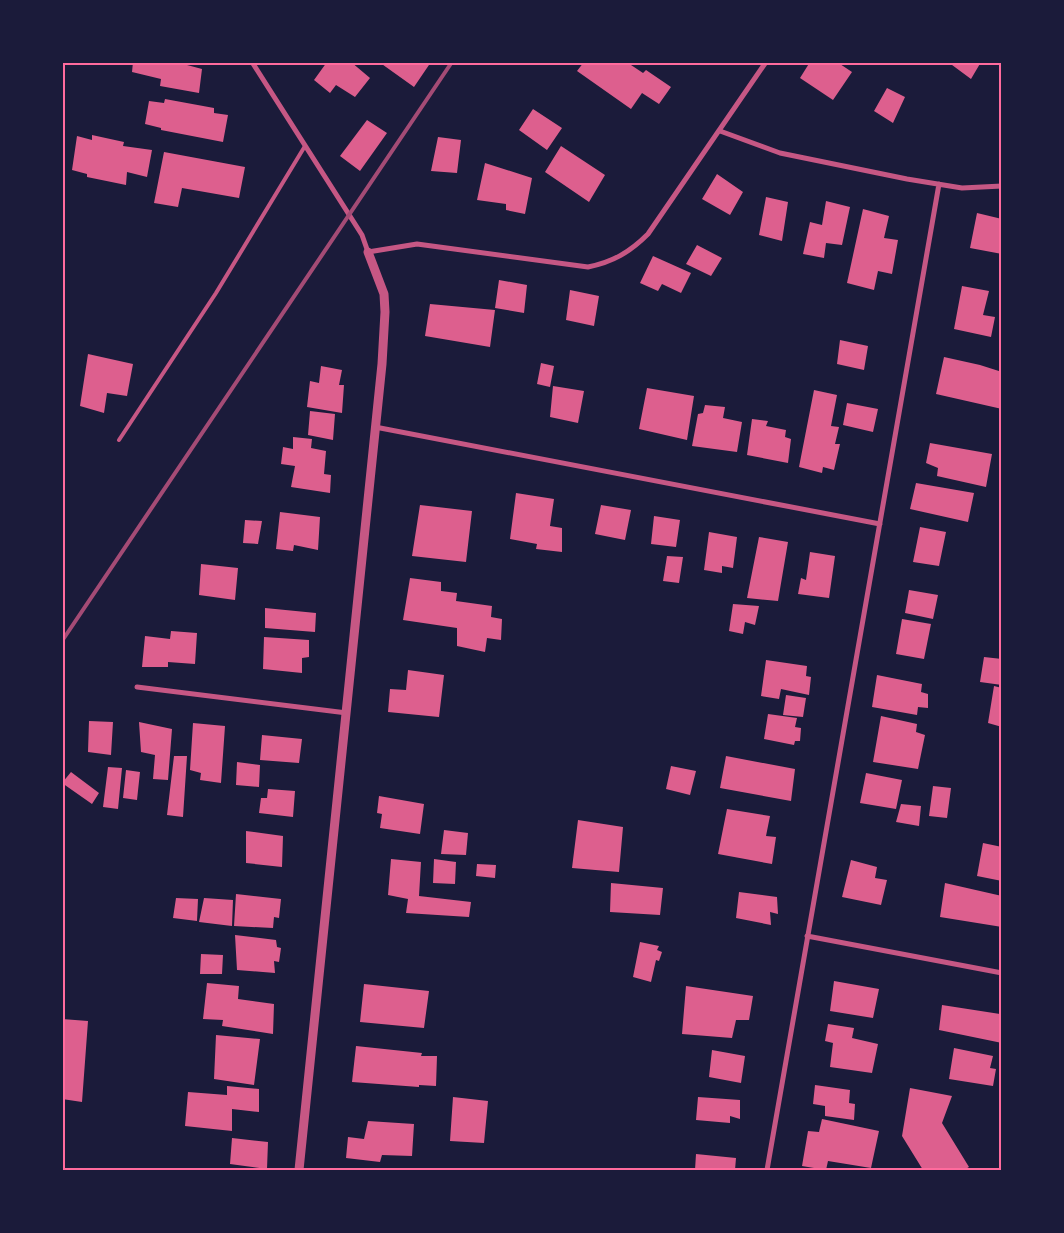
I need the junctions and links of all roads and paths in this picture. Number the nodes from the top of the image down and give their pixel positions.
1 (252, 62) edge
2 (766, 62) edge
3 (720, 131) junction
4 (305, 146) junction
5 (939, 184) junction
6 (1002, 186) edge
7 (368, 252) junction
8 (375, 427) junction
9 (119, 440) dead end
10 (880, 524) junction
11 (137, 687) dead end
12 (347, 713) junction
13 (807, 936) junction
14 (1002, 973) edge
15 (299, 1170) edge
16 (767, 1170) edge

1 - 4 street
2 - 3 street
3 - 5 street
3 - 7 street
4 - 7 street
4 - 9 lane
5 - 6 street
5 - 10 street
7 - 8 street
8 - 10 street
8 - 12 street
10 - 13 street
11 - 12 street
12 - 15 street
13 - 14 street
13 - 16 street

